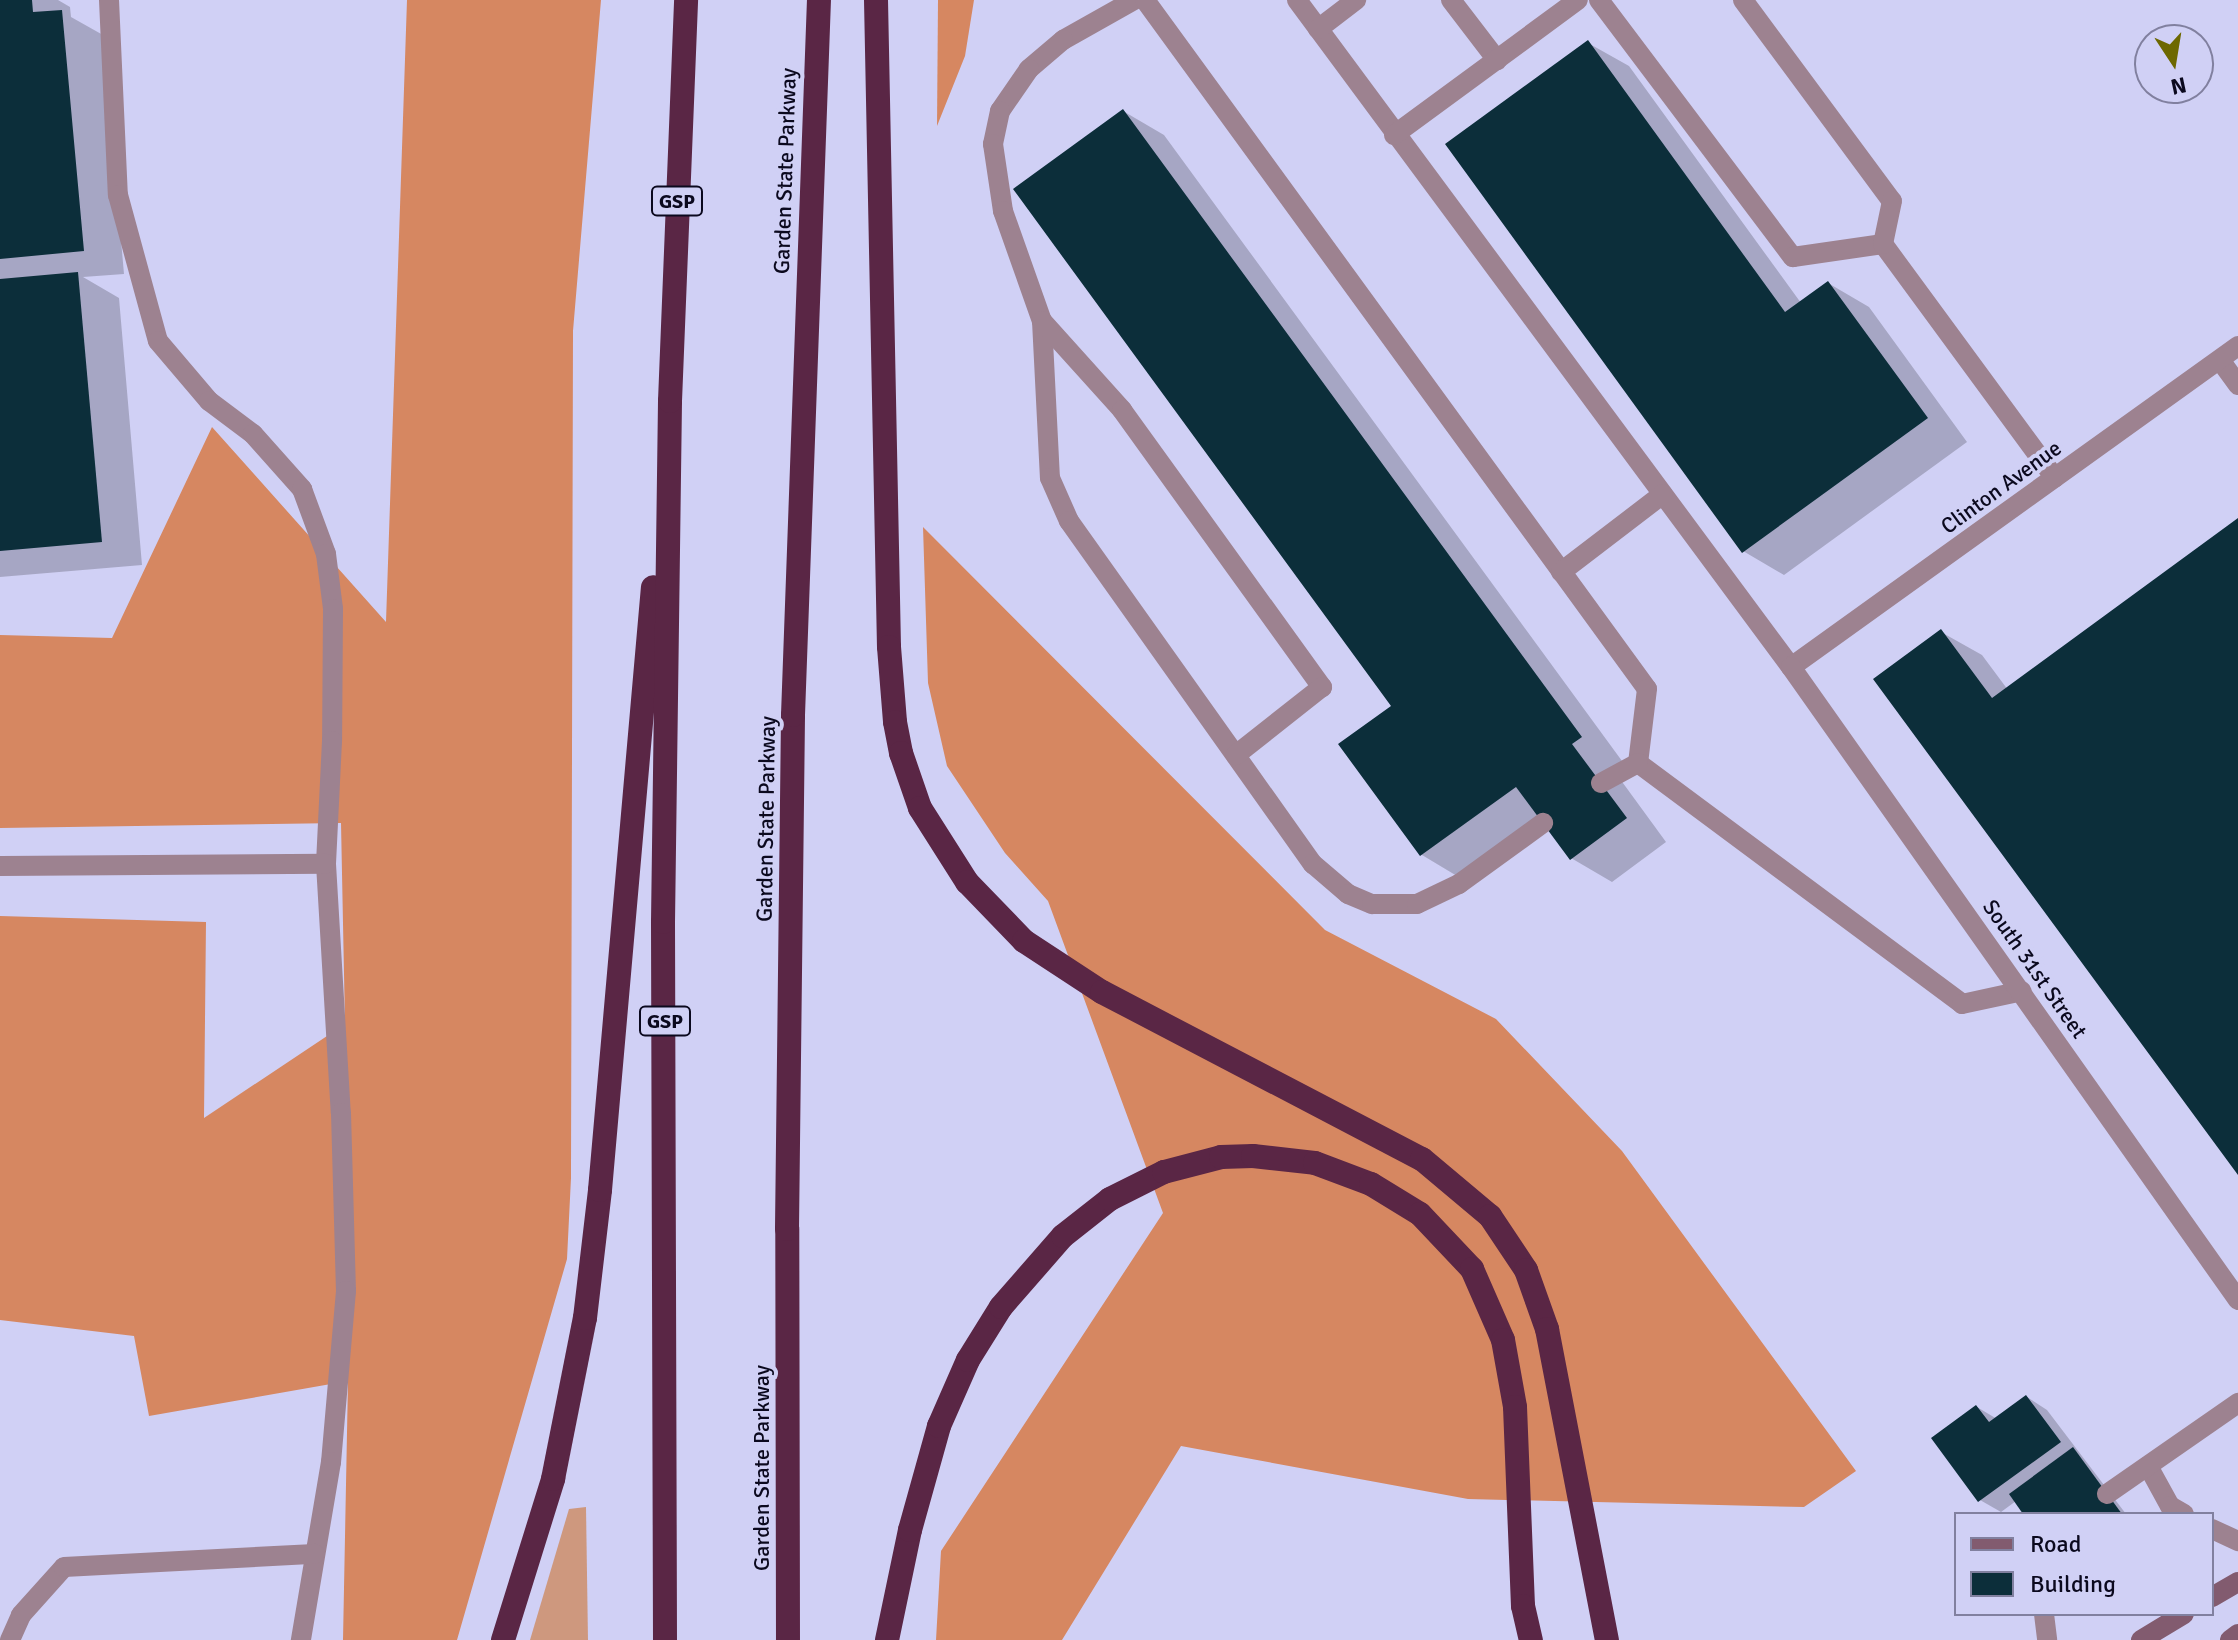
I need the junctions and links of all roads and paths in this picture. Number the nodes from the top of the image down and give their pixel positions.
1 (109, 0) edge
2 (686, 0) edge
3 (819, 0) edge
4 (876, 0) edge
5 (1134, 0) edge
6 (1145, 0) edge
7 (1297, 0) edge
8 (1356, 0) edge
9 (1451, 0) edge
10 (1578, 0) edge
11 (1599, 0) edge
12 (1743, 0) edge
13 (1318, 29) junction
14 (1497, 60) junction
15 (1394, 135) junction
16 (1883, 244) junction
17 (1042, 321) junction
18 (2238, 346) edge
19 (2220, 360) junction
20 (2238, 385) edge
21 (670, 401) junction
22 (2055, 478) junction
23 (1663, 494) junction
24 (1561, 572) junction
25 (1791, 667) junction
26 (1236, 755) junction
27 (1638, 763) junction
28 (1601, 783) dead end
29 (1543, 823) dead end
30 (326, 864) junction
31 (0, 866) edge
32 (2022, 991) junction
33 (2237, 1297) edge
34 (2238, 1403) edge
35 (2148, 1466) junction
36 (2107, 1494) dead end
37 (2180, 1512) edge
38 (2214, 1530) edge
39 (1588, 1534) junction
40 (2238, 1541) edge
41 (315, 1554) junction
42 (2238, 1582) edge
43 (2214, 1596) edge
44 (1523, 1606) junction
45 (2044, 1616) edge
46 (2181, 1616) edge
47 (2238, 1634) edge
48 (10, 1640) edge
49 (301, 1640) edge
50 (503, 1640) edge
51 (665, 1640) edge
52 (788, 1640) edge
53 (887, 1640) edge
54 (1516, 1640) edge
55 (1531, 1640) edge
56 (1607, 1640) edge
57 (1624, 1640) edge
58 (2047, 1640) edge
59 (2141, 1640) edge
60 (2230, 1640) edge

1 - 30 street
2 - 21 highway, GSP
3 - 52 highway, Garden State Parkway
4 - 39 highway
5 - 17 street
6 - 24 street
7 - 13 street, South 31st Street
8 - 13 street
9 - 14 street
10 - 14 street
11 - 16 street
12 - 16 street
13 - 15 street, South 31st Street
14 - 15 street
15 - 23 street, South 31st Street
16 - 22 street
17 - 26 street
17 - 26 street
18 - 19 street, Clinton Avenue
19 - 20 street
19 - 22 street, Clinton Avenue
21 - 50 highway
21 - 51 highway, GSP
22 - 25 street, Clinton Avenue
23 - 24 street
23 - 25 street, South 31st Street
24 - 27 street
25 - 32 street, South 31st Street
26 - 29 street
27 - 28 street
27 - 32 street
30 - 31 street
30 - 41 street
32 - 33 street, South 31st Street
34 - 35 street
35 - 36 street
35 - 37 street
38 - 40 street
39 - 56 highway
39 - 57 highway
41 - 48 street
41 - 49 street
42 - 43 main road
44 - 53 highway
44 - 54 highway
44 - 55 highway
45 - 58 street
46 - 59 main road
47 - 60 main road

